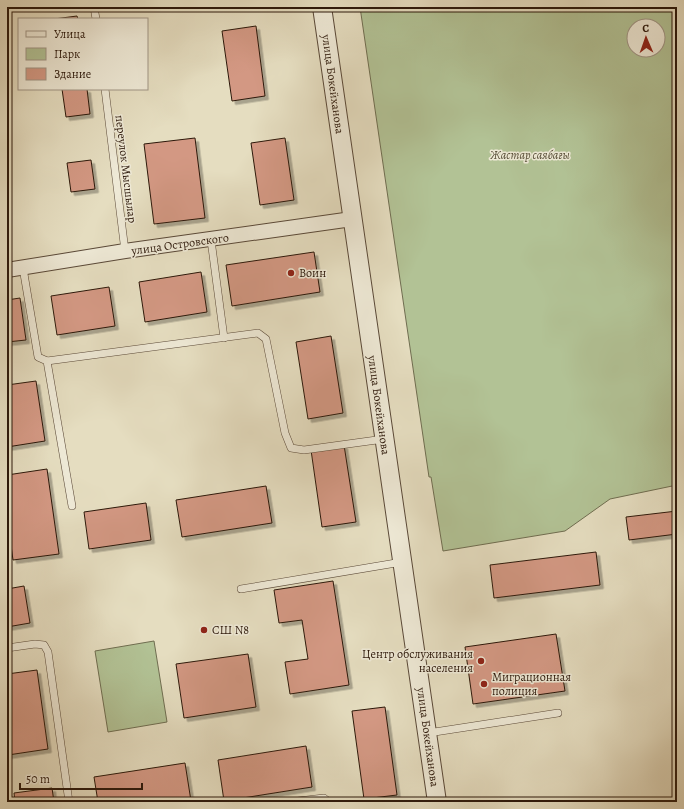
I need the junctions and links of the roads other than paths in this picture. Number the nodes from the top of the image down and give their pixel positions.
1 (94, 7) edge
2 (322, 7) edge
3 (96, 18) edge
4 (105, 90) edge
5 (352, 220) junction
6 (211, 240) junction
7 (125, 252) junction
8 (23, 268) junction
9 (7, 270) edge
10 (224, 338) junction
11 (47, 361) junction
12 (384, 439) junction
13 (72, 506) dead end
14 (402, 562) junction
15 (241, 589) dead end
16 (7, 648) edge
17 (558, 713) dead end
18 (427, 733) junction
19 (69, 802) edge
20 (289, 802) edge
21 (329, 802) edge
22 (437, 802) edge

1 - 3 lane
2 - 5 street, улица Бокейханова
4 - 7 lane, переулок Мысшылар
5 - 6 street, улица Островского
5 - 12 street, улица Бокейханова
6 - 7 street, улица Островского
6 - 10 lane
7 - 8 street, улица Островского
8 - 9 street, улица Островского
8 - 11 lane
10 - 11 lane
10 - 12 lane
11 - 13 lane
12 - 14 street, улица Бокейханова
14 - 15 lane
14 - 18 street, улица Бокейханова
16 - 19 lane
17 - 18 lane
18 - 22 street, улица Бокейханова
20 - 21 lane

